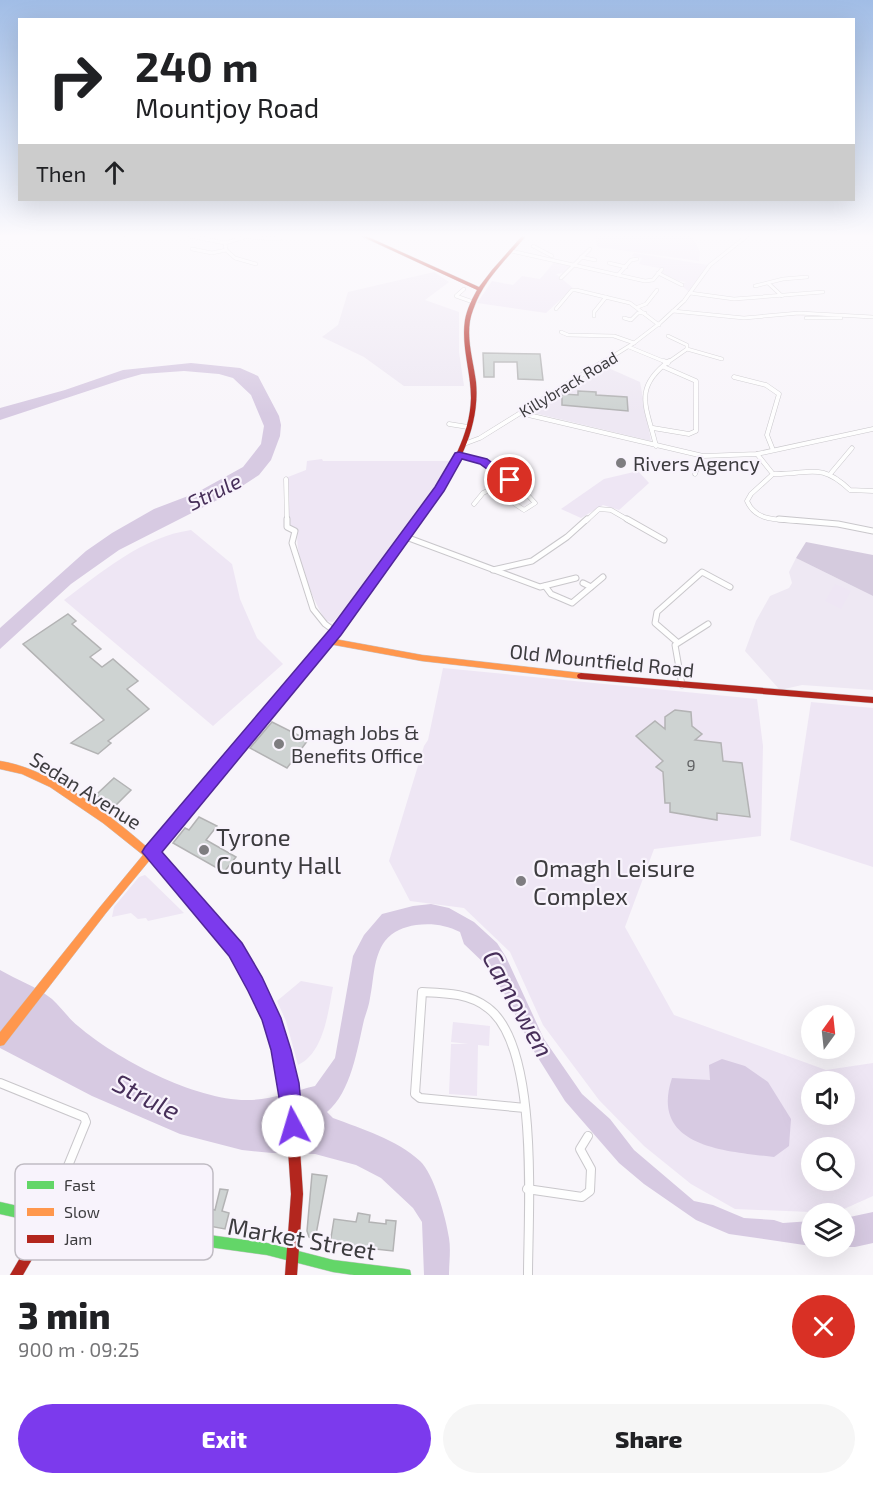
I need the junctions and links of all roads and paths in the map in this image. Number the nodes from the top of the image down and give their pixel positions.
1 (654, 295) edge
2 (457, 296) edge
3 (476, 296) edge
4 (567, 296) edge
5 (599, 296) edge
6 (688, 296) edge
7 (709, 296) edge
8 (782, 296) joint
9 (787, 296) edge
10 (606, 297) junction
11 (473, 302) junction
12 (638, 307) junction
13 (556, 309) dead end
14 (673, 311) junction
15 (645, 313) junction
16 (825, 314) junction
17 (594, 316) dead end
18 (624, 318) dead end
19 (806, 318) dead end
20 (846, 318) dead end
21 (873, 318) edge
22 (829, 319) junction
23 (659, 325) junction
24 (561, 332) dead end
25 (668, 336) dead end
26 (634, 343) junction
27 (629, 347) junction
28 (687, 349) junction
29 (722, 359) dead end
30 (666, 365) junction
31 (734, 377) dead end
32 (520, 413) junction
33 (449, 424) dead end
34 (468, 427) junction
35 (653, 428) junction
36 (873, 429) edge
37 (464, 444) junction
38 (656, 446) junction
39 (852, 448) dead end
40 (773, 450) junction
41 (757, 454) junction
42 (459, 455) junction
43 (702, 456) junction
44 (831, 473) junction
45 (695, 474) dead end
46 (773, 474) junction
47 (286, 479) dead end
48 (510, 480) junction
49 (873, 491) edge
50 (853, 492) joint
51 (474, 504) dead end
52 (515, 504) dead end
53 (873, 531) edge
54 (406, 537) junction
55 (664, 540) dead end
56 (493, 570) junction
57 (603, 577) dead end
58 (576, 578) dead end
59 (583, 583) dead end
60 (545, 586) junction
61 (591, 587) junction
62 (730, 587) dead end
63 (708, 624) dead end
64 (336, 632) junction
65 (329, 641) junction
66 (676, 642) junction
67 (682, 685) junction
68 (873, 700) edge
69 (0, 765) edge
70 (151, 852) junction
71 (0, 1041) edge
72 (522, 1070) joint
73 (0, 1083) edge
74 (525, 1108) junction
75 (588, 1136) dead end
76 (69, 1164) edge
77 (527, 1189) junction
78 (0, 1208) edge
79 (15, 1211) edge
80 (213, 1242) edge
81 (294, 1258) junction
82 (25, 1260) edge
83 (16, 1275) edge
84 (291, 1275) edge
85 (405, 1275) edge
86 (528, 1275) edge

1 - 12 street
2 - 11 street
3 - 11 main road
4 - 13 street
5 - 10 street
6 - 14 street, Killybrack Road
7 - 8 street
8 - 9 street
10 - 12 street
10 - 17 street
11 - 34 main road
12 - 15 street
14 - 16 street
14 - 23 street, Killybrack Road
15 - 18 street
15 - 23 street
16 - 21 street
16 - 22 street
19 - 22 street
20 - 22 street
23 - 26 street, Killybrack Road
24 - 26 street
25 - 28 street
26 - 27 street, Killybrack Road
27 - 30 street
27 - 32 street, Killybrack Road
28 - 29 street
28 - 30 street
30 - 35 street
30 - 35 street
31 - 40 street
32 - 37 street, Killybrack Road
32 - 38 street
33 - 34 street
34 - 37 main road
35 - 38 street
36 - 40 street
37 - 42 main road
38 - 43 street
39 - 44 street
40 - 41 street
41 - 43 street
41 - 46 street
42 - 48 street
42 - 54 main road
43 - 45 street
44 - 46 street
44 - 50 street
46 - 53 street
47 - 64 street
48 - 51 street
48 - 52 street
49 - 50 street
54 - 56 street
54 - 64 main road
55 - 56 street
56 - 60 street
57 - 61 street
58 - 60 street
59 - 61 street
60 - 61 street
62 - 66 street
63 - 66 street
64 - 65 main road
65 - 67 main road, Old Mountfield Road
65 - 70 main road
66 - 67 street
67 - 68 main road, Old Mountfield Road
69 - 70 main road, Sedan Avenue
70 - 71 main road
70 - 81 main road, Sedan Avenue
72 - 74 street
72 - 74 street
73 - 76 street
74 - 77 street
75 - 77 street
77 - 86 street
78 - 79 main road, Market Street
80 - 81 main road, Market Street
81 - 84 main road, Sedan Avenue
81 - 85 main road, Market Street
82 - 83 main road

